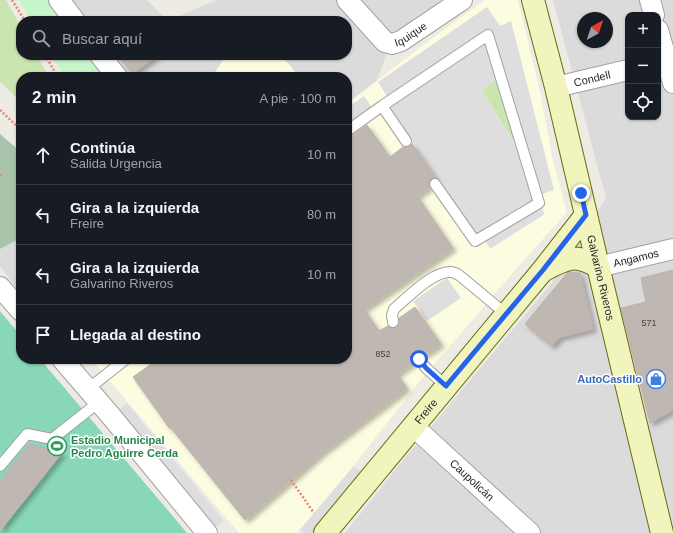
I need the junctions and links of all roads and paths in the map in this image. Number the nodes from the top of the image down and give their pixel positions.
1 (12, 0) edge
2 (59, 0) edge
3 (348, 0) edge
4 (462, 0) edge
5 (533, 0) edge
6 (650, 0) edge
7 (653, 12) edge
8 (22, 16) edge
9 (71, 16) edge
10 (661, 41) edge
11 (48, 60) edge
12 (104, 60) edge
13 (666, 60) edge
14 (625, 71) edge
15 (55, 72) edge
16 (113, 72) edge
17 (673, 83) edge
18 (556, 87) junction
19 (382, 106) junction
20 (0, 110) edge
21 (16, 125) edge
22 (352, 127) edge
23 (406, 141) dead end
24 (3, 174) dead end
25 (0, 176) edge
26 (435, 184) dead end
27 (586, 215) junction
28 (673, 249) edge
29 (598, 267) junction
30 (540, 273) junction
31 (0, 287) edge
32 (16, 305) edge
33 (506, 314) junction
34 (393, 322) dead end
35 (419, 359) dead end
36 (66, 364) edge
37 (122, 364) edge
38 (446, 386) junction
39 (93, 396) junction
40 (413, 426) junction
41 (0, 466) edge
42 (291, 480) dead end
43 (314, 513) dead end
44 (207, 533) edge
45 (325, 533) edge
46 (530, 533) edge
47 (662, 533) edge

1 - 8 path
2 - 9 street
3 - 4 street, Iquique
5 - 18 main road, Galvarino Riveros
6 - 7 street
10 - 13 street
11 - 15 path
12 - 16 street
13 - 17 street
14 - 18 street, Condell
18 - 27 main road, Galvarino Riveros
19 - 22 lane
19 - 23 lane
19 - 26 lane
20 - 21 path
24 - 25 path
27 - 29 main road, Galvarino Riveros
27 - 30 main road, Freire
28 - 29 street, Angamos
29 - 30 main road
29 - 47 main road, Galvarino Riveros
30 - 33 main road, Freire
31 - 32 street
33 - 34 lane
33 - 38 main road, Freire
35 - 38 lane
36 - 39 street
37 - 39 lane
38 - 40 main road, Freire
39 - 41 lane
39 - 44 street
40 - 45 main road, Freire
40 - 46 street, Caupolicán
42 - 43 path

